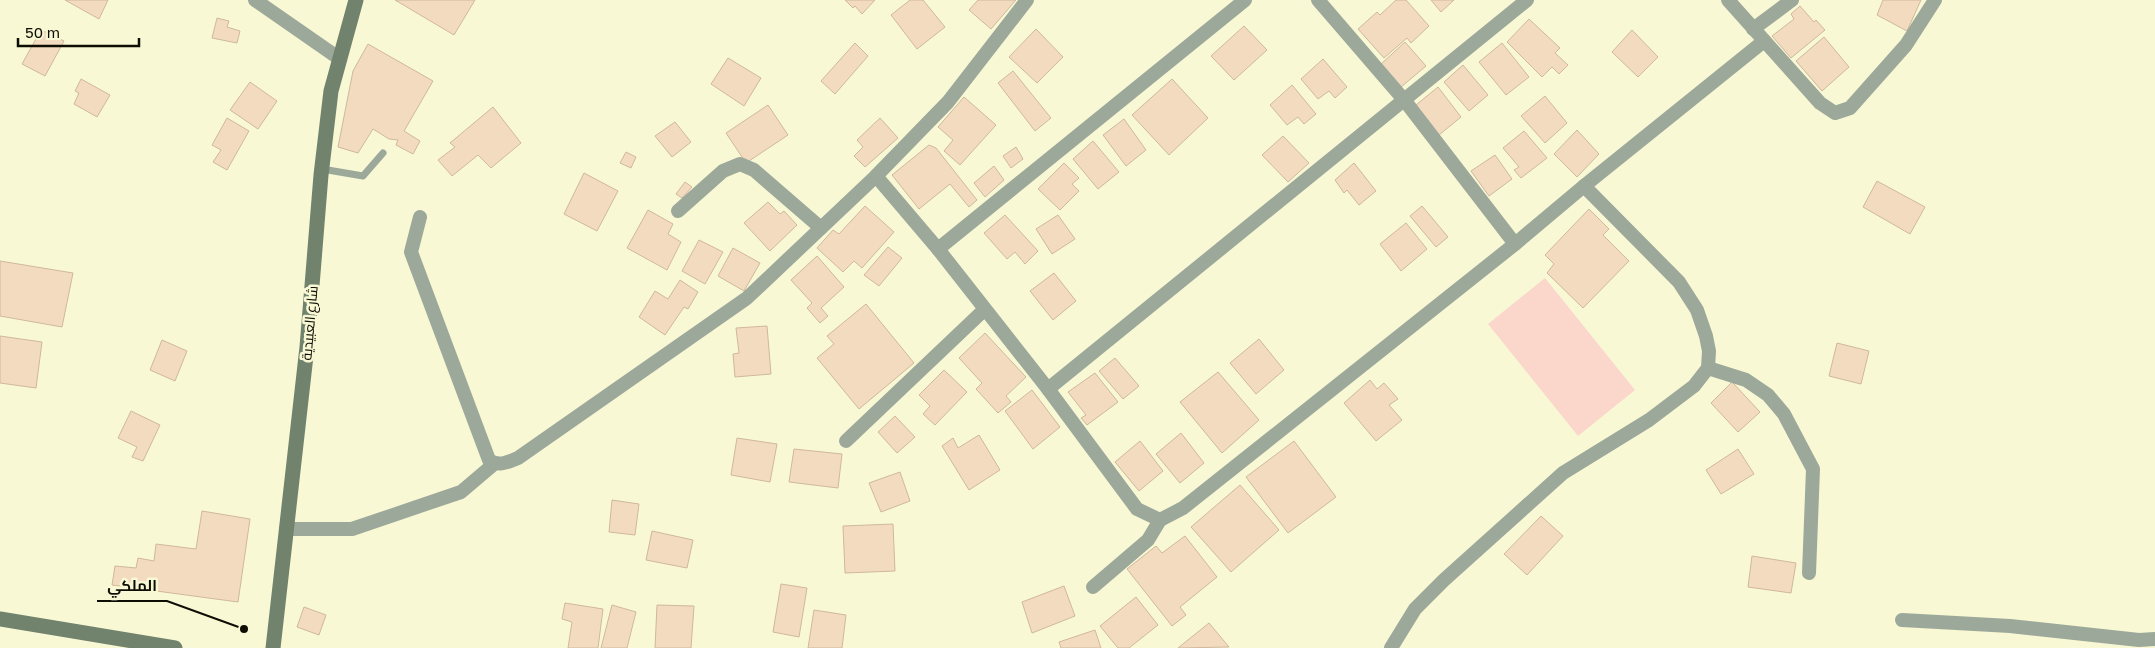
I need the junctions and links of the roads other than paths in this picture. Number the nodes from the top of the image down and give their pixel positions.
1 (255, 0) edge
2 (356, 0) edge
3 (1027, 0) edge
4 (1245, 0) edge
5 (1318, 0) edge
6 (1527, 0) edge
7 (1728, 0) edge
8 (1792, 0) edge
9 (1935, 0) edge
10 (1753, 29) junction
11 (1764, 41) junction
12 (340, 59) junction
13 (1404, 100) junction
14 (383, 153) dead end
15 (321, 169) junction
16 (876, 176) junction
17 (1584, 186) junction
18 (678, 211) dead end
19 (420, 217) dead end
20 (821, 228) junction
21 (1515, 244) junction
22 (938, 249) junction
23 (984, 310) junction
24 (1708, 368) junction
25 (1048, 389) junction
26 (846, 441) dead end
27 (494, 464) junction
28 (1160, 520) junction
29 (286, 530) junction
30 (1810, 573) dead end
31 (1093, 587) dead end
32 (0, 619) edge
33 (1902, 620) dead end
34 (2155, 639) edge
35 (175, 648) edge
36 (273, 648) edge
37 (1392, 648) edge

1 - 12 street
2 - 12 main road, شارع العبيدية
3 - 16 street
4 - 22 street
5 - 13 street
6 - 13 street
7 - 10 street
8 - 10 street
9 - 11 street
10 - 11 street
11 - 17 street
12 - 15 main road, شارع العبيدية
13 - 21 street
13 - 25 street
14 - 15 lane
15 - 29 main road, شارع العبيدية
16 - 20 street
16 - 22 street
17 - 21 street
17 - 24 street
18 - 20 street
19 - 27 street
20 - 27 street
21 - 28 street
22 - 23 street
23 - 25 street
23 - 26 street
24 - 30 street
24 - 37 street
25 - 28 street
27 - 29 street
28 - 31 street
29 - 36 main road, شارع العبيدية
32 - 35 main road
33 - 34 street

